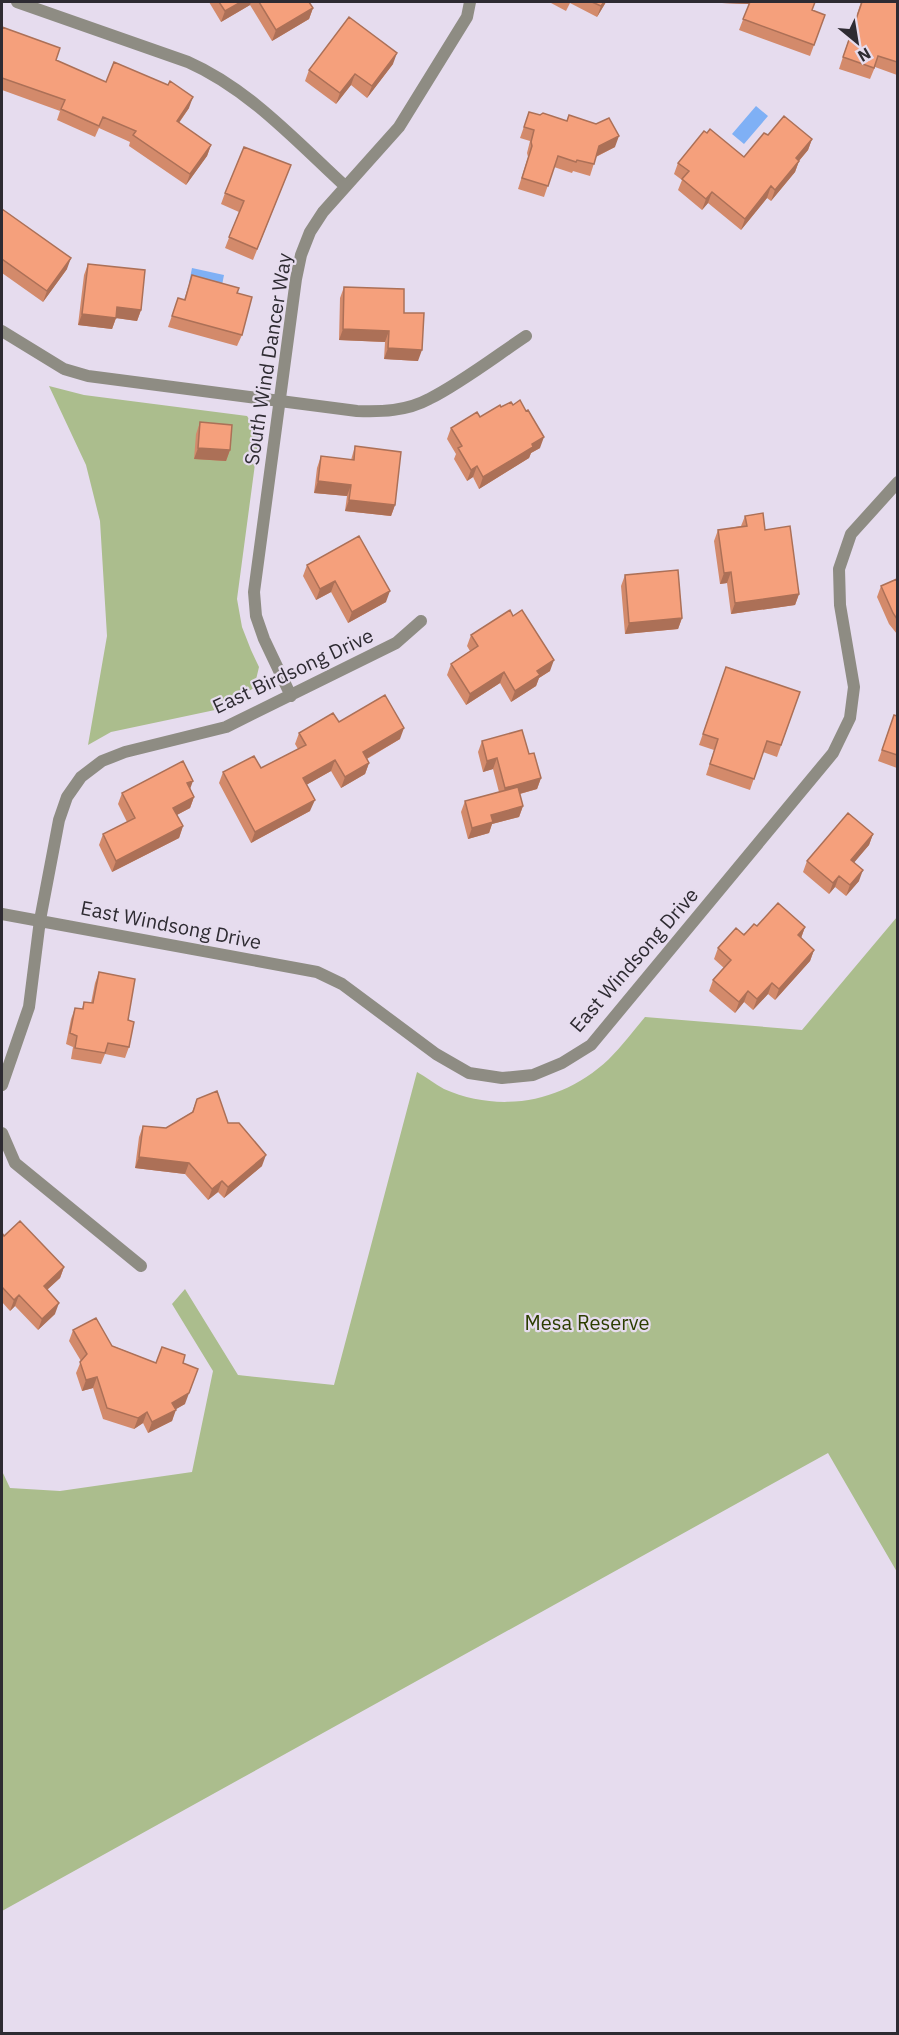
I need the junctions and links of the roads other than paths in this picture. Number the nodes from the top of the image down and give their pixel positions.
1 (17, 2) edge
2 (470, 2) edge
3 (345, 186) junction
4 (2, 330) edge
5 (526, 336) dead end
6 (279, 401) junction
7 (897, 482) edge
8 (421, 621) dead end
9 (291, 696) junction
10 (2, 914) edge
11 (40, 920) junction
12 (2, 1085) edge
13 (2, 1133) edge
14 (141, 1266) dead end

1 - 3 street
2 - 3 street, South Wind Dancer Way
3 - 6 street, South Wind Dancer Way
4 - 6 street
5 - 6 street
6 - 9 street, South Wind Dancer Way
7 - 11 street, East Windsong Drive
8 - 9 street, East Birdsong Drive
9 - 11 street, East Birdsong Drive
10 - 11 street, East Windsong Drive
11 - 12 street, East Birdsong Drive
13 - 14 street

